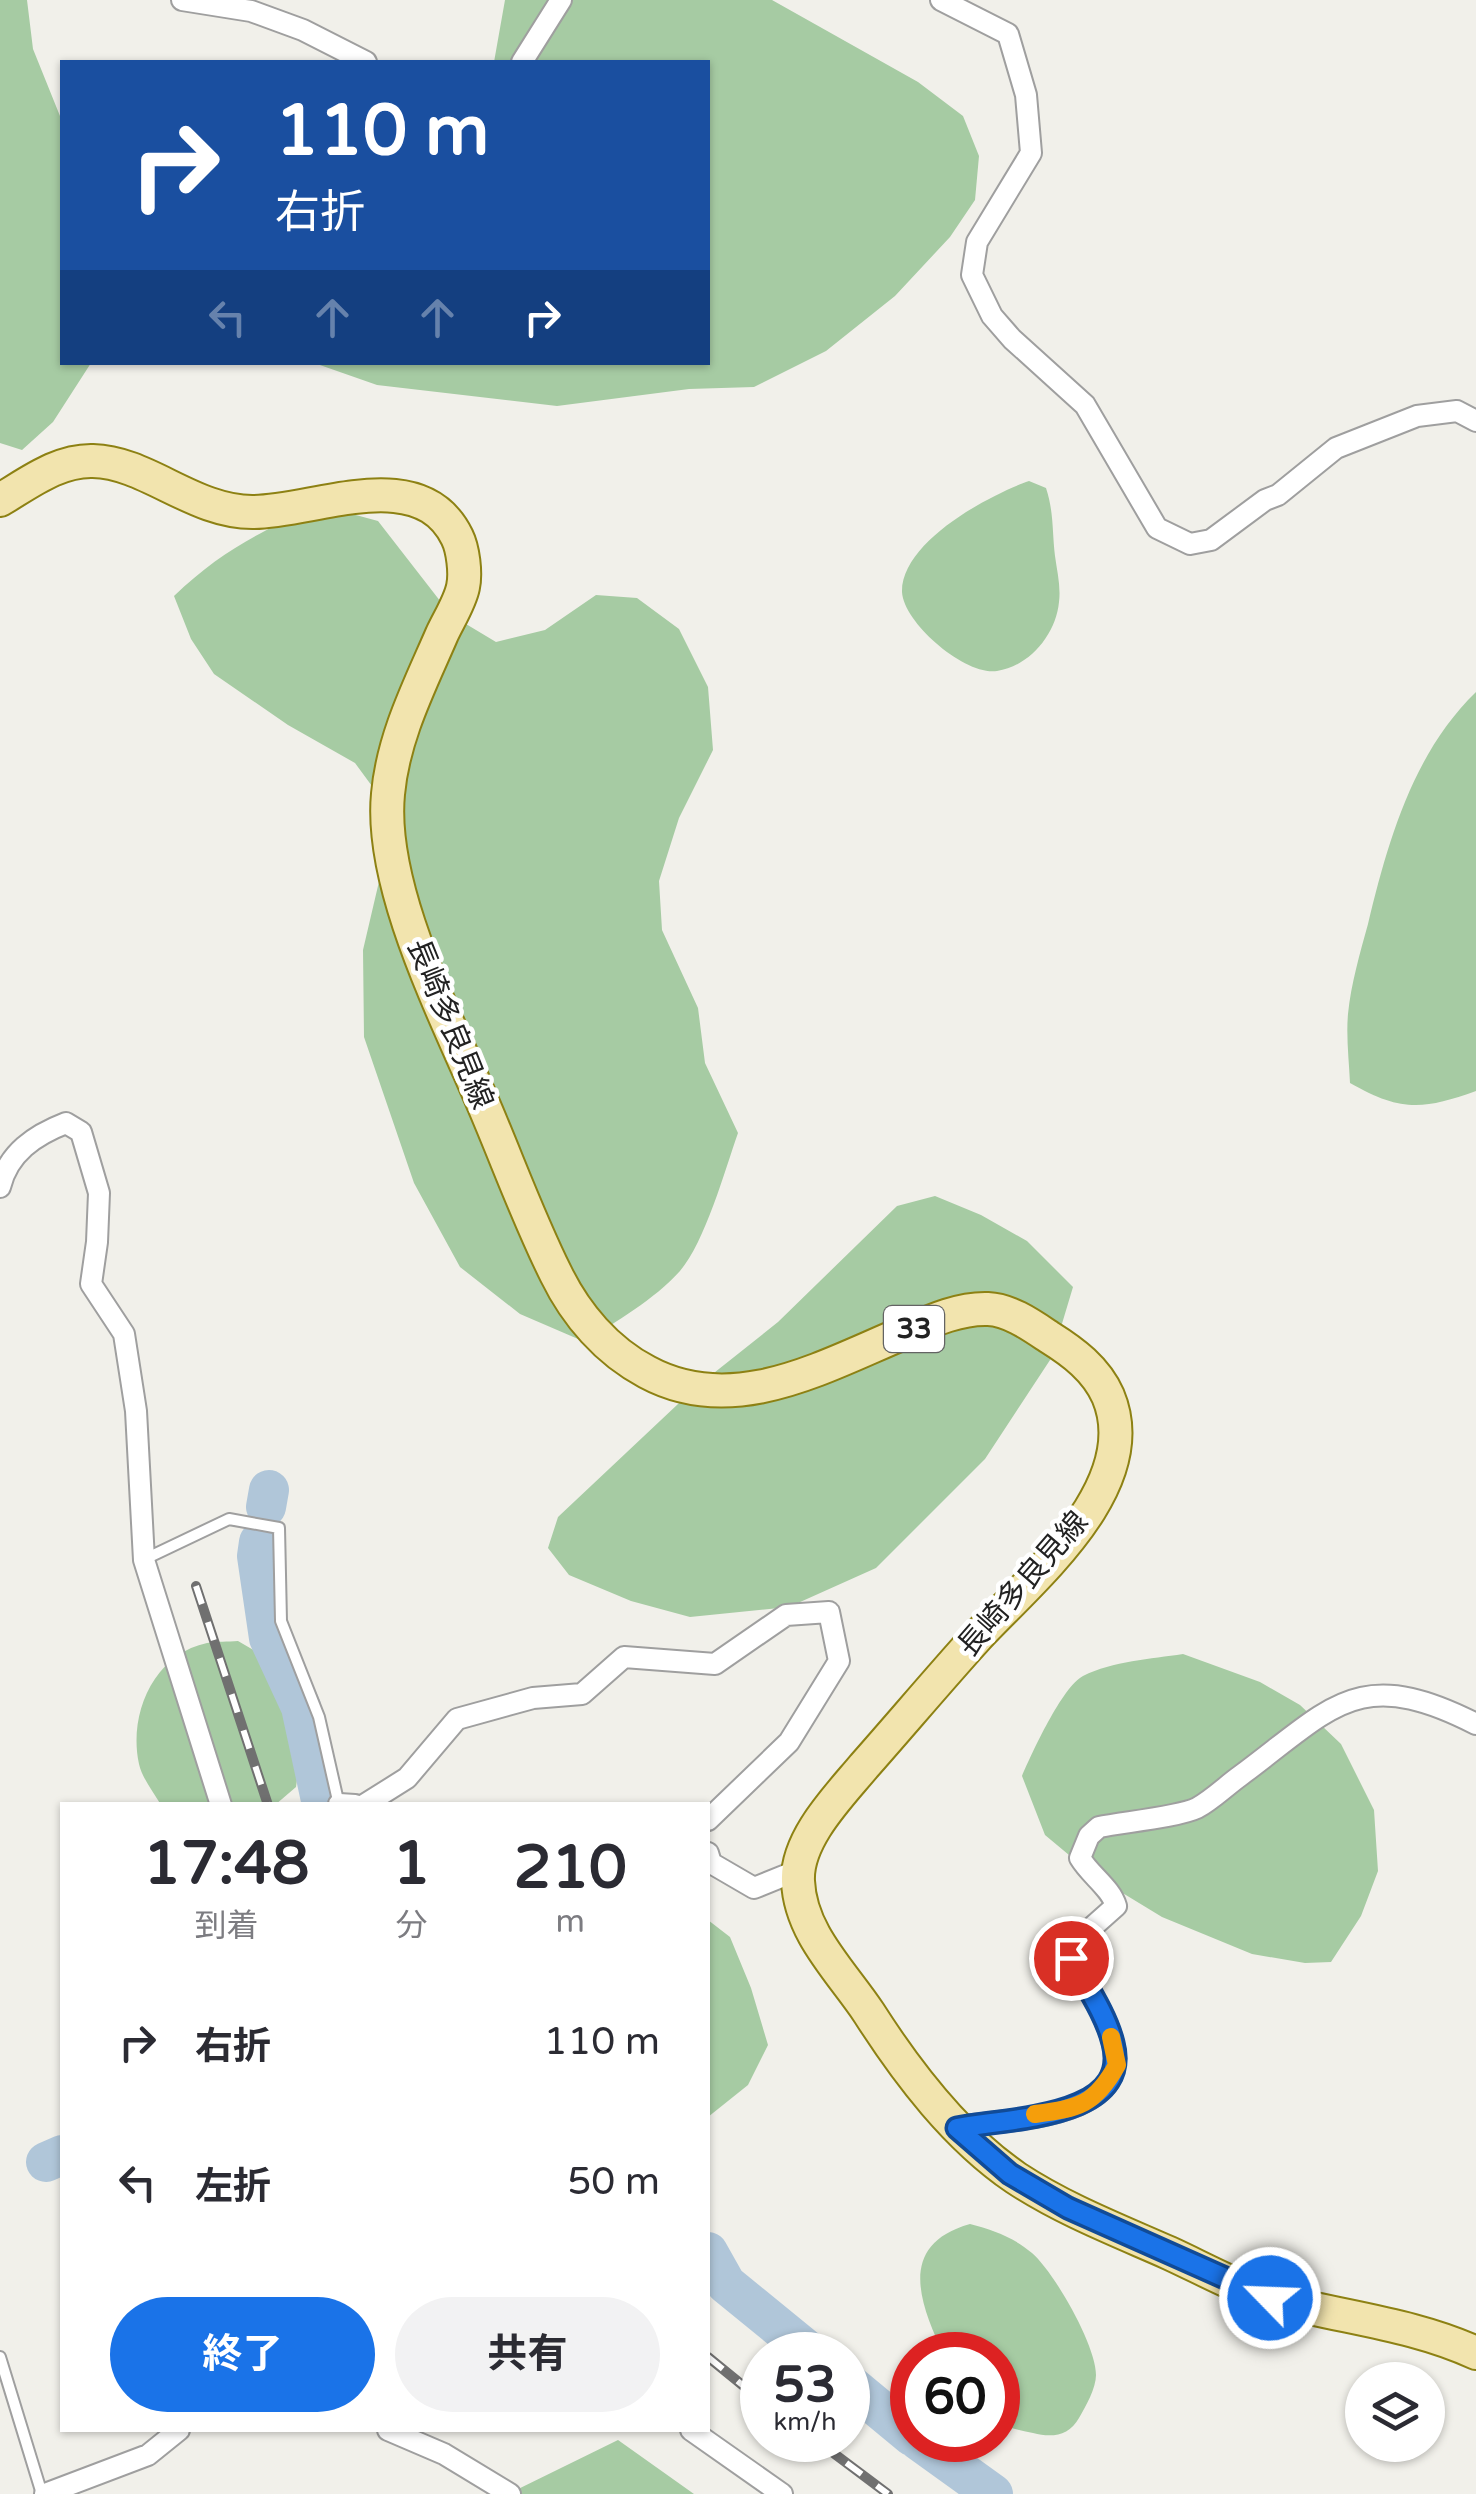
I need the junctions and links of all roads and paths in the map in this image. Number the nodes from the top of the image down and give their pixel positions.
1 (182, 0) edge
2 (561, 0) edge
3 (941, 0) edge
4 (362, 60) edge
5 (523, 60) edge
6 (1476, 421) edge
7 (0, 500) edge
8 (0, 1186) edge
9 (144, 1560) junction
10 (1476, 1724) edge
11 (220, 1802) edge
12 (343, 1802) edge
13 (369, 1802) edge
14 (710, 1818) edge
15 (710, 1859) edge
16 (796, 1871) junction
17 (957, 2128) junction
18 (1476, 2353) edge
19 (0, 2357) edge
20 (176, 2432) edge
21 (393, 2432) edge
22 (694, 2432) edge
23 (43, 2494) edge
24 (510, 2494) edge
25 (782, 2494) edge

1 - 4 street
2 - 5 street
3 - 6 street
7 - 16 main road, 長崎多良見線 / 33
8 - 9 street
9 - 11 street
9 - 12 lane
10 - 17 street
13 - 14 street
15 - 16 street
16 - 17 main road
17 - 18 main road
19 - 23 lane
20 - 23 street
21 - 24 street
22 - 25 street

